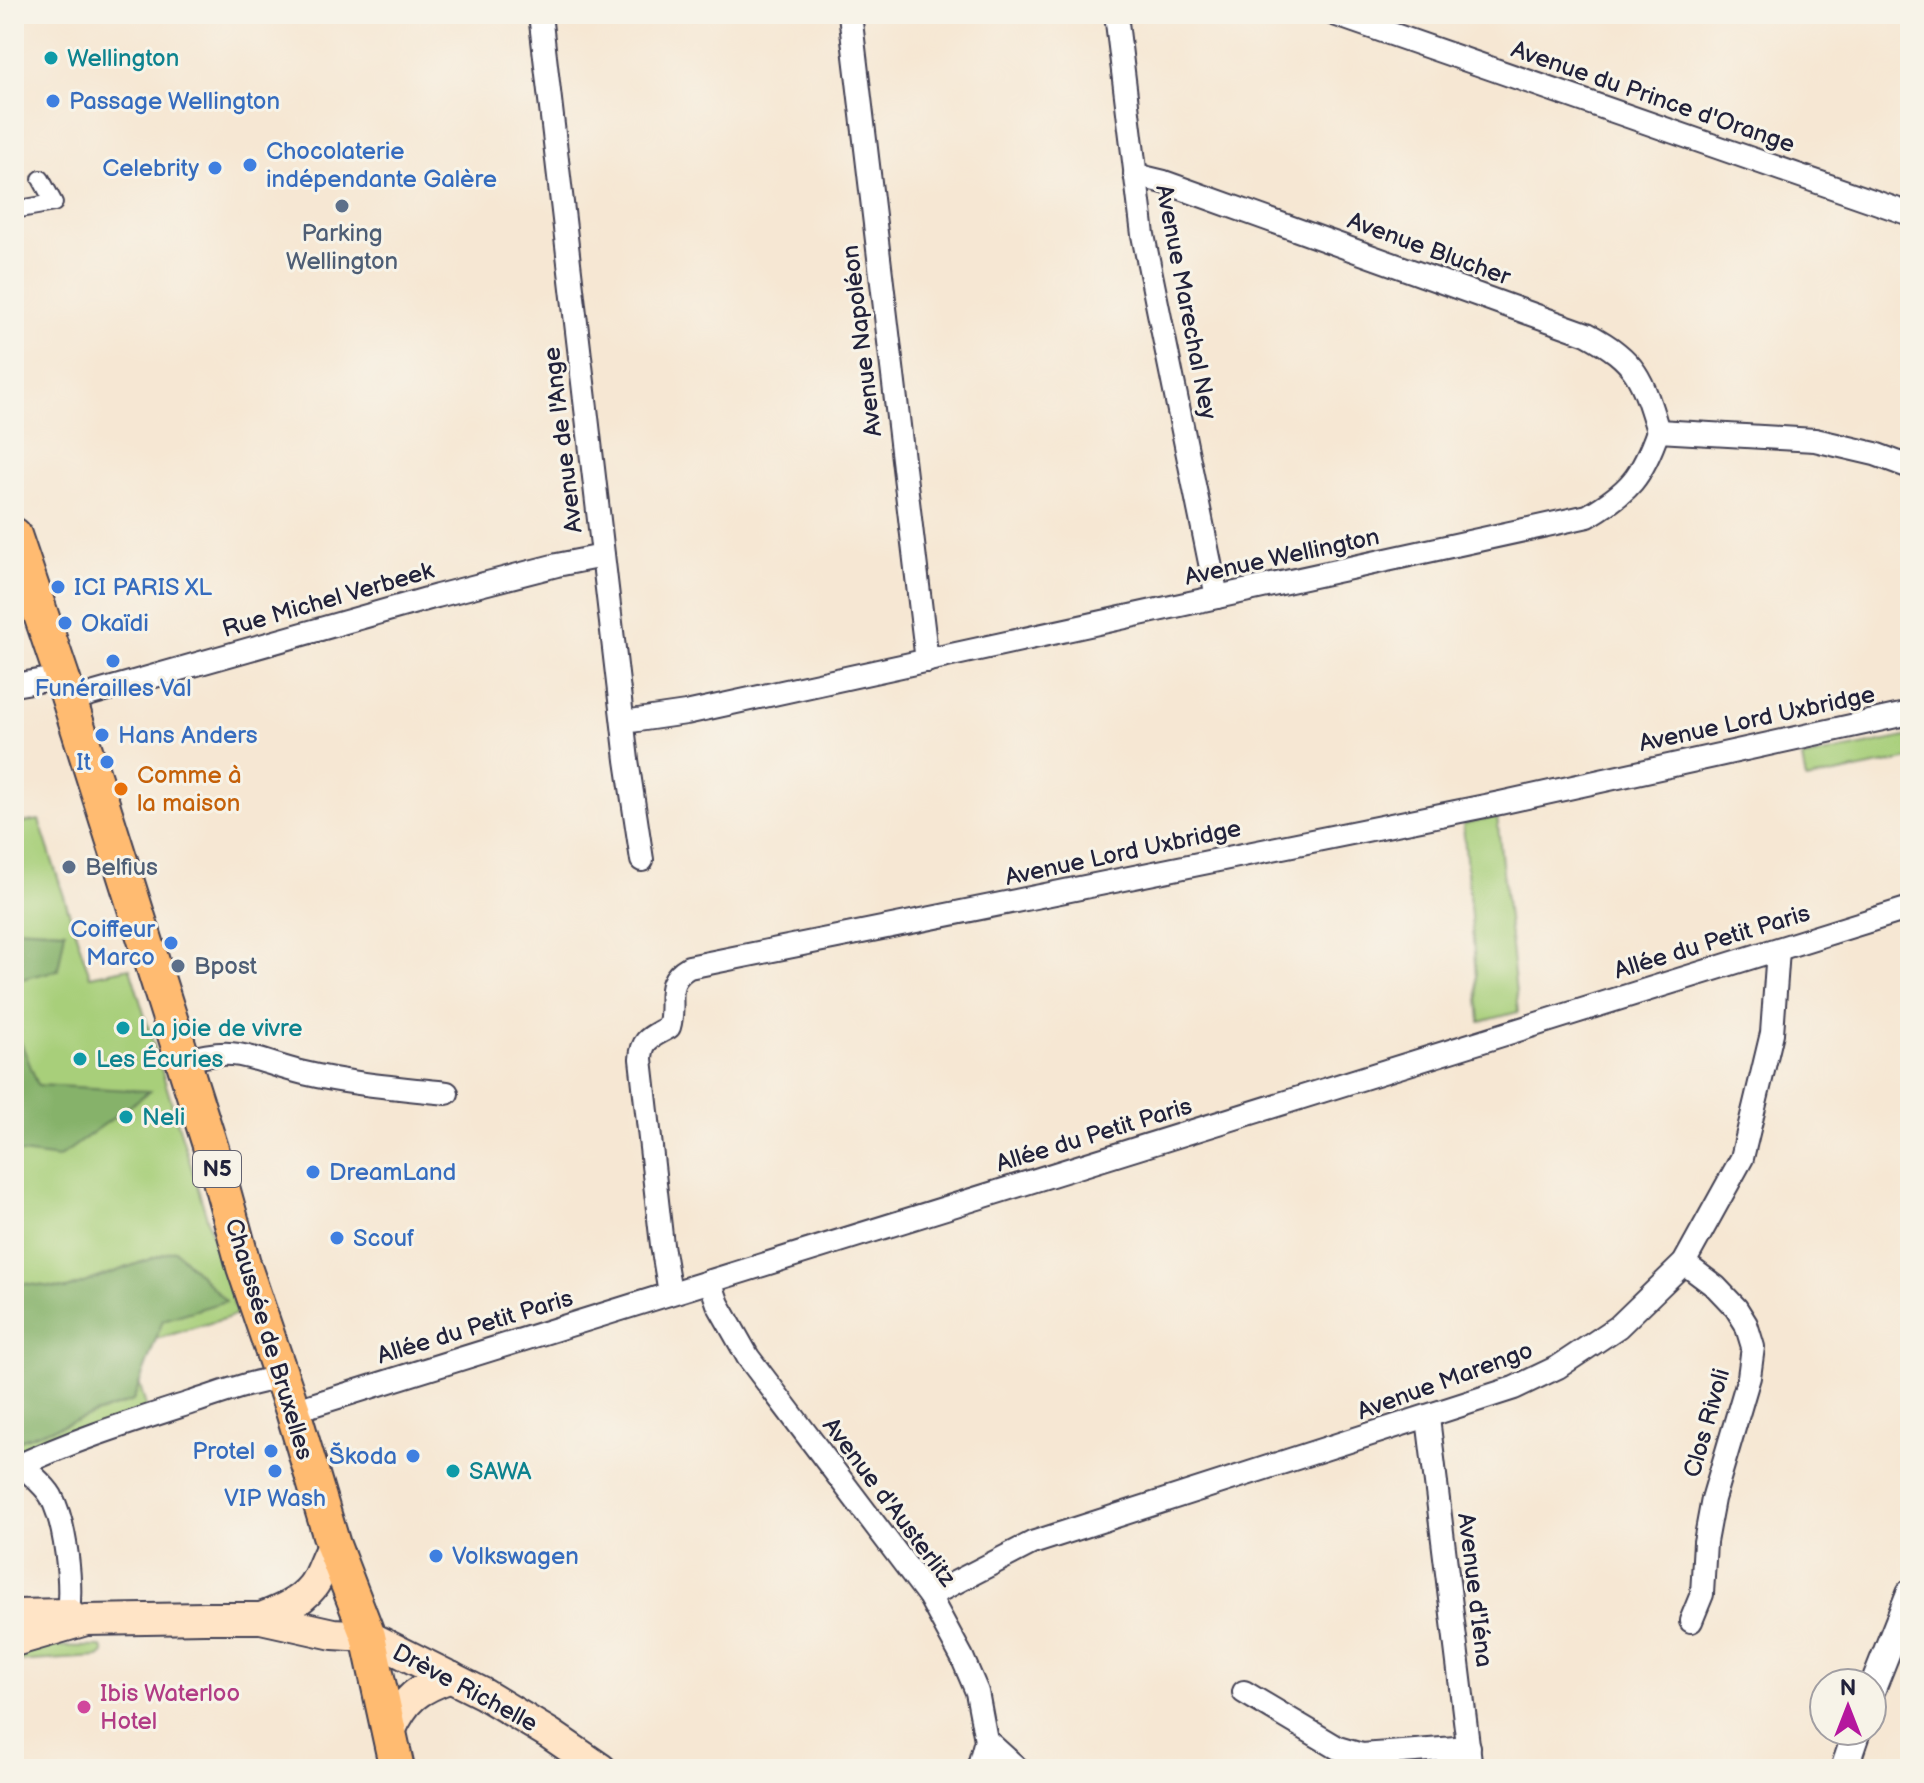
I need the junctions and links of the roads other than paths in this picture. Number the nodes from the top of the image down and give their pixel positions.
1 (540, 14) edge
2 (850, 14) edge
3 (1116, 14) edge
4 (1334, 14) edge
5 (1135, 175) junction
6 (41, 179) dead end
7 (14, 210) edge
8 (1910, 214) edge
9 (1658, 431) junction
10 (1910, 467) edge
11 (14, 535) edge
12 (603, 556) junction
13 (1217, 597) junction
14 (927, 661) junction
15 (14, 685) edge
16 (66, 689) junction
17 (1910, 713) edge
18 (624, 722) junction
19 (642, 860) dead end
20 (1910, 908) edge
21 (1778, 950) junction
22 (184, 1061) junction
23 (447, 1093) dead end
24 (1684, 1263) junction
25 (710, 1281) junction
26 (670, 1293) junction
27 (280, 1378) junction
28 (293, 1411) junction
29 (1428, 1418) junction
30 (17, 1466) edge
31 (333, 1545) junction
32 (1910, 1593) edge
33 (929, 1596) junction
34 (14, 1615) edge
35 (77, 1616) junction
36 (261, 1618) junction
37 (1691, 1621) dead end
38 (368, 1636) junction
39 (14, 1641) edge
40 (1881, 1667) edge
41 (451, 1677) junction
42 (1244, 1692) dead end
43 (390, 1731) junction
44 (986, 1740) junction
45 (1852, 1747) edge
46 (1470, 1758) edge
47 (397, 1769) edge
48 (601, 1769) edge
49 (978, 1769) edge
50 (1018, 1769) edge
51 (1844, 1769) edge

1 - 12 street, Avenue de l'Ange
2 - 14 street, Avenue Napoléon
3 - 5 street, Avenue Marechal Ney
4 - 8 street, Avenue du Prince d'Orange
5 - 9 street, Avenue Blucher
5 - 13 street, Avenue Marechal Ney
6 - 7 street
9 - 10 street
9 - 13 street, Avenue Wellington
11 - 16 main road, Chaussée de Bruxelles / N5
12 - 16 street, Rue Michel Verbeek
12 - 18 street, Avenue de l'Ange
13 - 14 street, Avenue Wellington
14 - 18 street, Avenue Wellington
15 - 16 street, Rue Michel Verbeek
16 - 22 main road, Chaussée de Bruxelles / N5
17 - 26 street, Avenue Lord Uxbridge
18 - 19 street, Avenue de l'Ange
20 - 21 street, Allée du Petit Paris
21 - 24 street, Avenue Marengo
21 - 25 street, Allée du Petit Paris
22 - 23 street
22 - 27 main road, Chaussée de Bruxelles / N5
24 - 29 street, Avenue Marengo
24 - 37 street, Clos Rivoli
25 - 26 street, Allée du Petit Paris
25 - 33 street, Avenue d'Austerlitz
26 - 28 street, Allée du Petit Paris
27 - 28 main road, Chaussée de Bruxelles / N5
27 - 30 street
28 - 31 main road, Chaussée de Bruxelles / N5
29 - 33 street, Avenue Marengo
29 - 46 street, Avenue d'Iéna
30 - 35 street
31 - 36 main road
31 - 38 main road, Chaussée de Bruxelles / N5
32 - 40 street
33 - 44 street, Avenue d'Austerlitz
34 - 35 main road
35 - 36 main road
35 - 39 main road
36 - 38 main road
38 - 41 main road, Drève Richelle
38 - 43 main road, Chaussée de Bruxelles / N5
41 - 43 main road
41 - 48 main road, Drève Richelle
42 - 46 street
43 - 47 main road, Chaussée de Bruxelles / N5
44 - 49 street, Avenue d'Austerlitz
44 - 50 street
45 - 51 street

